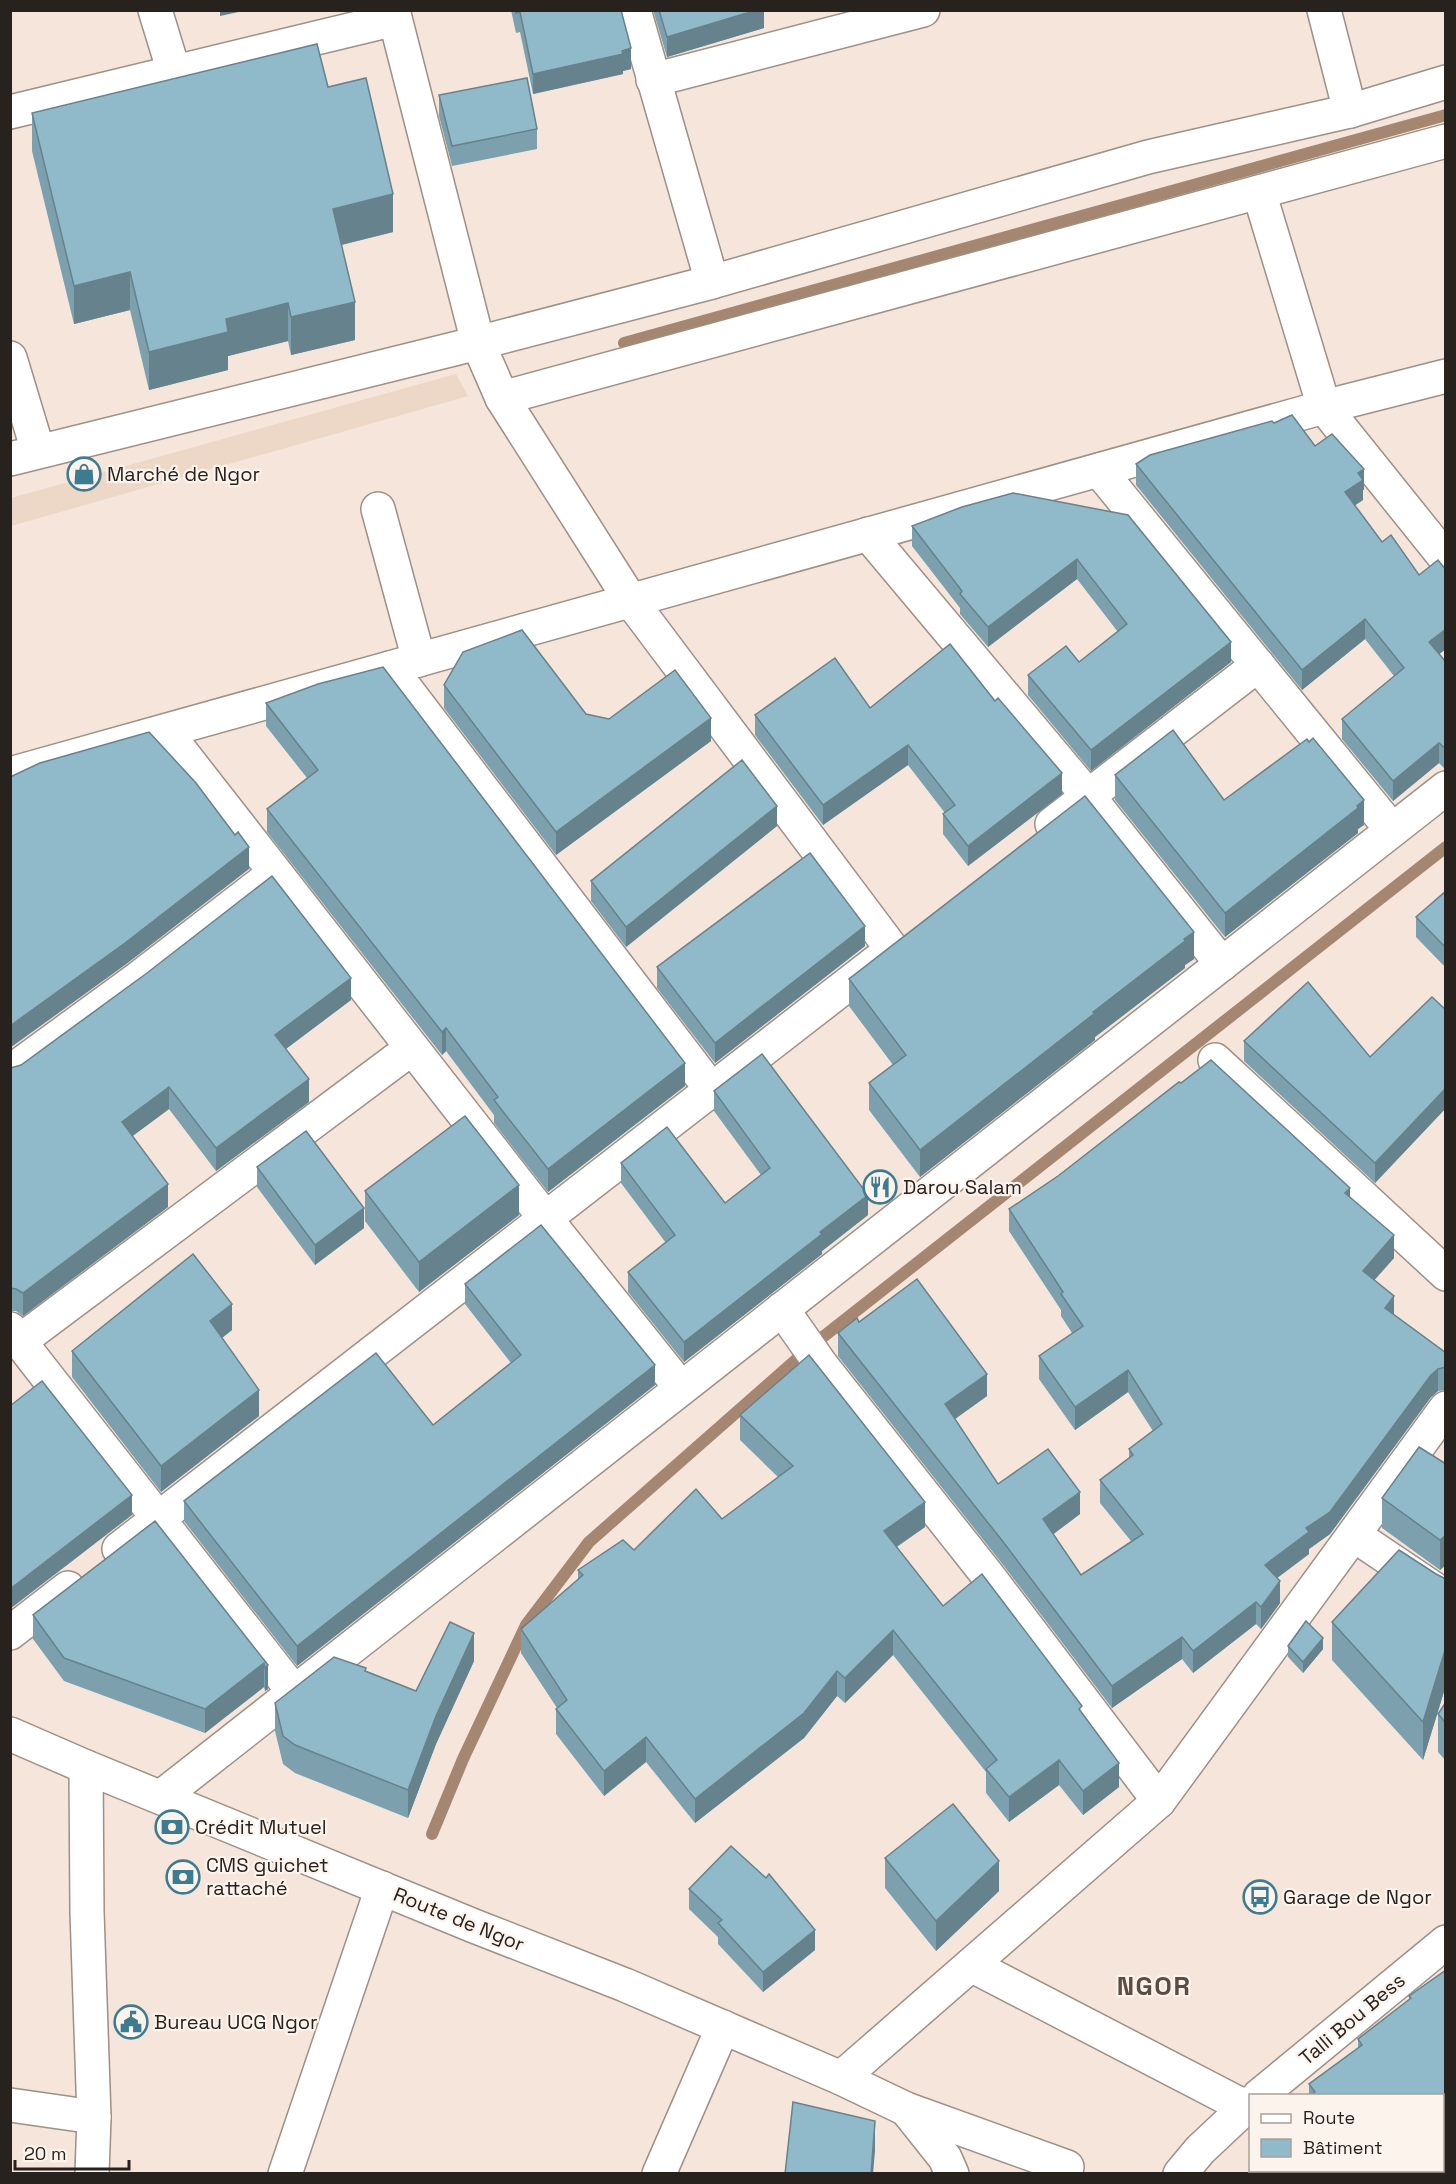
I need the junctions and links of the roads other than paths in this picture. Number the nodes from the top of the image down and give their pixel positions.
1 (155, 10) edge
2 (634, 10) edge
3 (922, 10) edge
4 (1324, 10) edge
5 (394, 15) edge
6 (174, 72) junction
7 (653, 80) junction
8 (1446, 82) edge
9 (1350, 111) junction
10 (10, 112) edge
11 (1446, 141) edge
12 (1259, 192) junction
13 (712, 282) junction
14 (478, 343) junction
15 (10, 357) edge
16 (1446, 376) edge
17 (501, 398) junction
18 (1324, 407) junction
19 (24, 455) edge
20 (1099, 470) junction
21 (378, 509) dead end
22 (868, 534) junction
23 (1446, 559) edge
24 (631, 601) junction
25 (405, 664) junction
26 (1258, 665) junction
27 (165, 731) junction
28 (10, 774) edge
29 (1446, 788) edge
30 (1088, 796) junction
31 (1392, 830) junction
32 (1032, 840) edge
33 (275, 873) junction
34 (1222, 964) junction
35 (412, 1048) junction
36 (1215, 1060) edge
37 (10, 1072) edge
38 (711, 1089) junction
39 (545, 1218) junction
40 (1446, 1275) edge
41 (790, 1320) junction
42 (15, 1335) edge
43 (681, 1388) junction
44 (1446, 1408) edge
45 (158, 1518) junction
46 (1354, 1535) junction
47 (1446, 1597) edge
48 (10, 1633) edge
49 (294, 1692) junction
50 (10, 1734) edge
51 (86, 1767) junction
52 (160, 1797) junction
53 (1159, 1801) junction
54 (382, 1888) junction
55 (1446, 1942) edge
56 (971, 1965) junction
57 (723, 2027) junction
58 (842, 2078) junction
59 (1262, 2094) edge
60 (1249, 2101) edge
61 (10, 2105) edge
62 (1249, 2105) edge
63 (906, 2109) junction
64 (94, 2118) junction
65 (1077, 2170) edge
66 (92, 2174) edge
67 (285, 2174) edge
68 (659, 2174) edge
69 (952, 2174) edge
70 (1024, 2174) edge
71 (1180, 2174) edge

1 - 6 street
2 - 7 street
3 - 7 street
4 - 9 street
5 - 6 street
5 - 14 street
6 - 10 street
7 - 13 street
8 - 9 street
9 - 13 street
11 - 12 street
12 - 17 street
12 - 18 street
13 - 14 street
14 - 17 street
14 - 19 street
15 - 19 street
16 - 18 street
17 - 24 street
18 - 20 street
18 - 23 street
20 - 22 street
20 - 26 street
21 - 25 street
22 - 24 street
22 - 30 street
24 - 25 street
24 - 38 street
25 - 27 street
25 - 38 street
26 - 30 street
26 - 31 street
27 - 28 street
27 - 33 street
29 - 31 street
30 - 32 street
30 - 34 street
31 - 34 street
33 - 35 street
33 - 37 street
34 - 41 street
35 - 39 street
35 - 42 street
36 - 40 street
38 - 39 street
39 - 43 street
39 - 45 street
41 - 43 street
41 - 53 street
42 - 45 street
43 - 49 street
44 - 46 street
45 - 48 street
45 - 49 street
46 - 47 street
46 - 53 street
49 - 52 street
50 - 51 street, Route de Ngor
51 - 52 street, Route de Ngor
51 - 64 street
52 - 54 street, Route de Ngor
53 - 56 street
54 - 57 street, Route de Ngor
54 - 67 street
55 - 59 street, Talli Bou Bess
56 - 58 street
56 - 60 street
57 - 58 street, Route de Ngor
57 - 68 street
58 - 63 street, Route de Ngor
61 - 64 street
62 - 71 street, Talli Bou Bess
63 - 65 street, Route de Ngor
63 - 69 street
64 - 66 street
65 - 70 street

